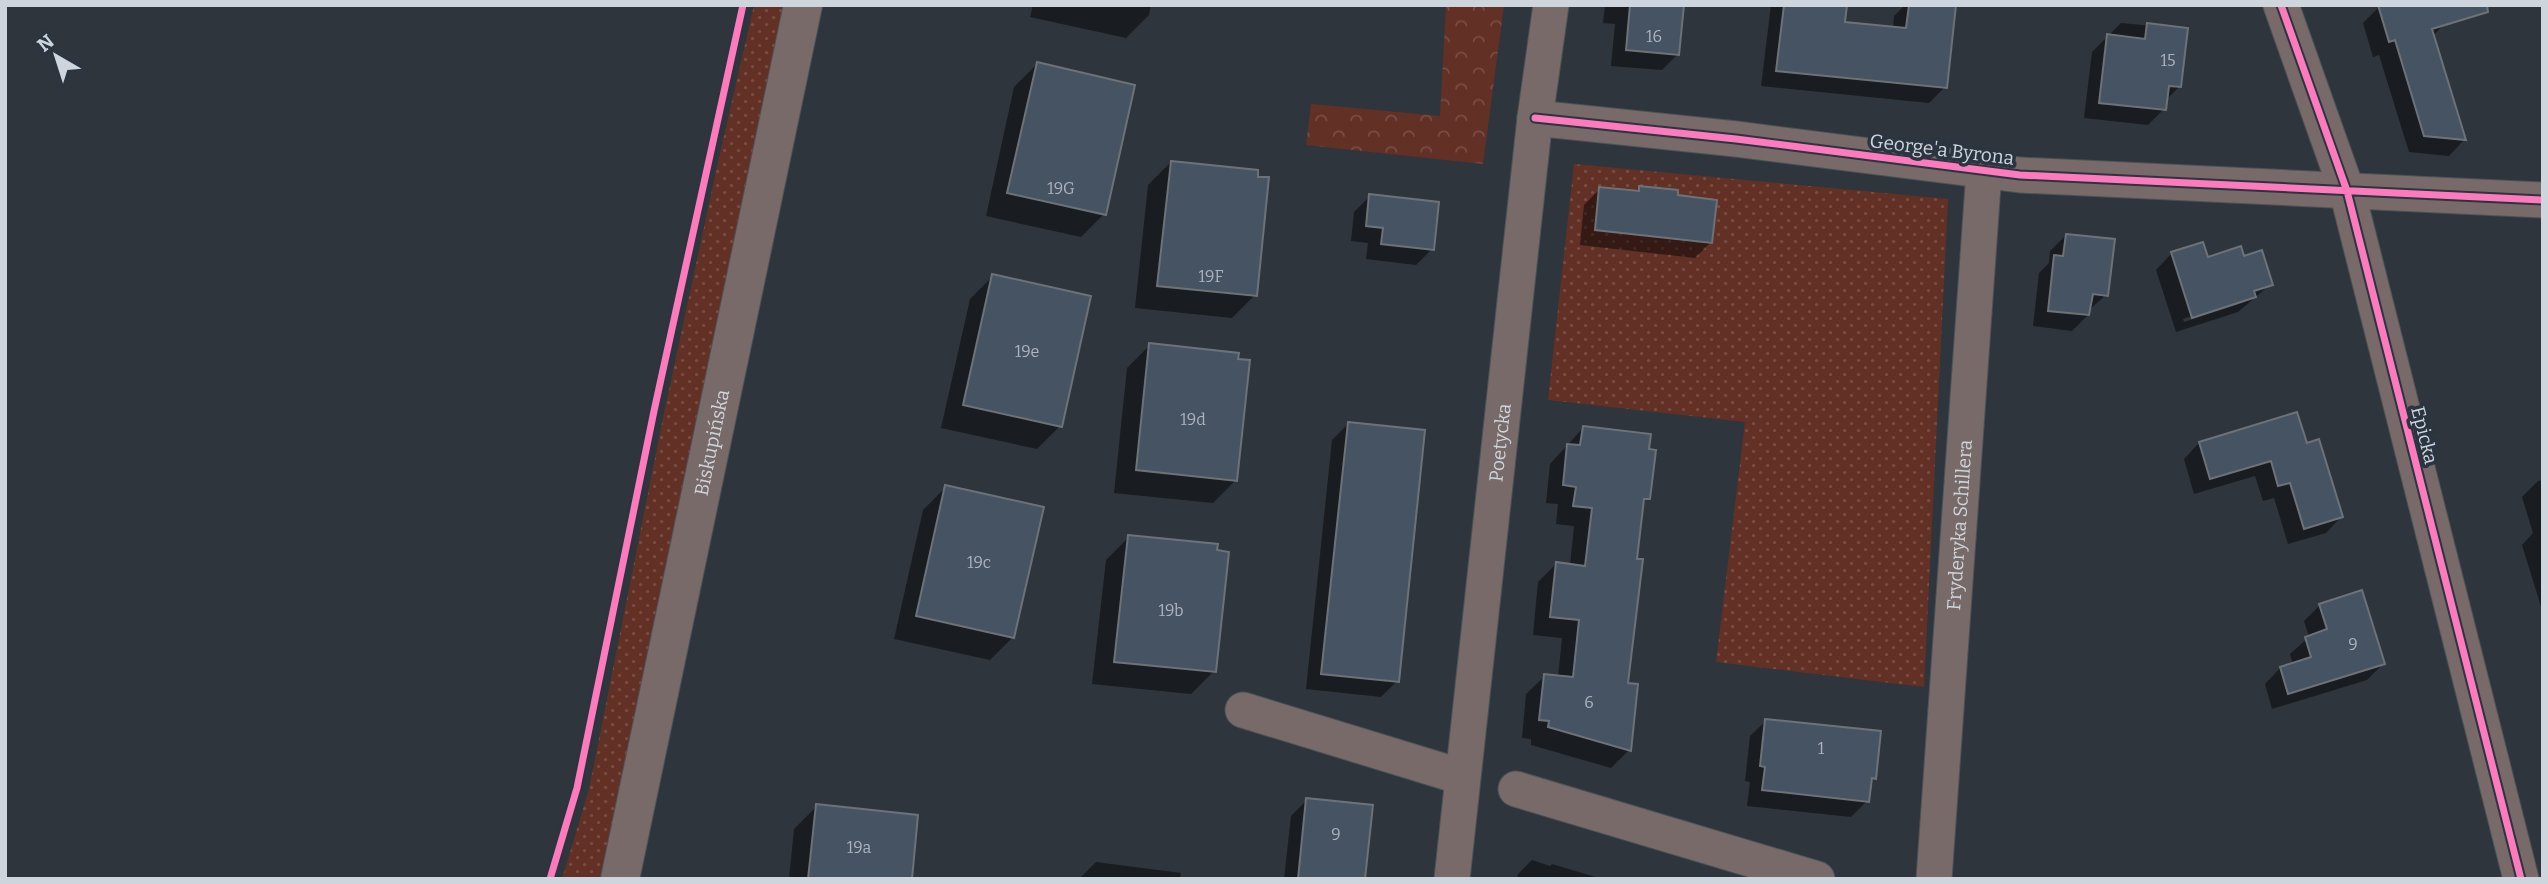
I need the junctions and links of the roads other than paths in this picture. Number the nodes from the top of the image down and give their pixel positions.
1 (803, 5) edge
2 (1551, 5) edge
3 (2281, 5) edge
4 (1535, 118) junction
5 (1984, 171) junction
6 (2347, 191) junction
7 (2543, 200) edge
8 (1243, 710) dead end
9 (1462, 777) junction
10 (1516, 789) dead end
11 (620, 879) edge
12 (1452, 879) edge
13 (1817, 879) edge
14 (1934, 879) edge
15 (2521, 879) edge

1 - 11 street, Biskupińska
2 - 4 street, Poetycka
3 - 6 street, Epicka
4 - 5 street, George'a Byrona
4 - 9 street, Poetycka
5 - 6 street, George'a Byrona
5 - 14 street, Fryderyka Schillera
6 - 7 street, George'a Byrona
6 - 15 street, Epicka
8 - 9 street
9 - 12 street, Poetycka
10 - 13 street

